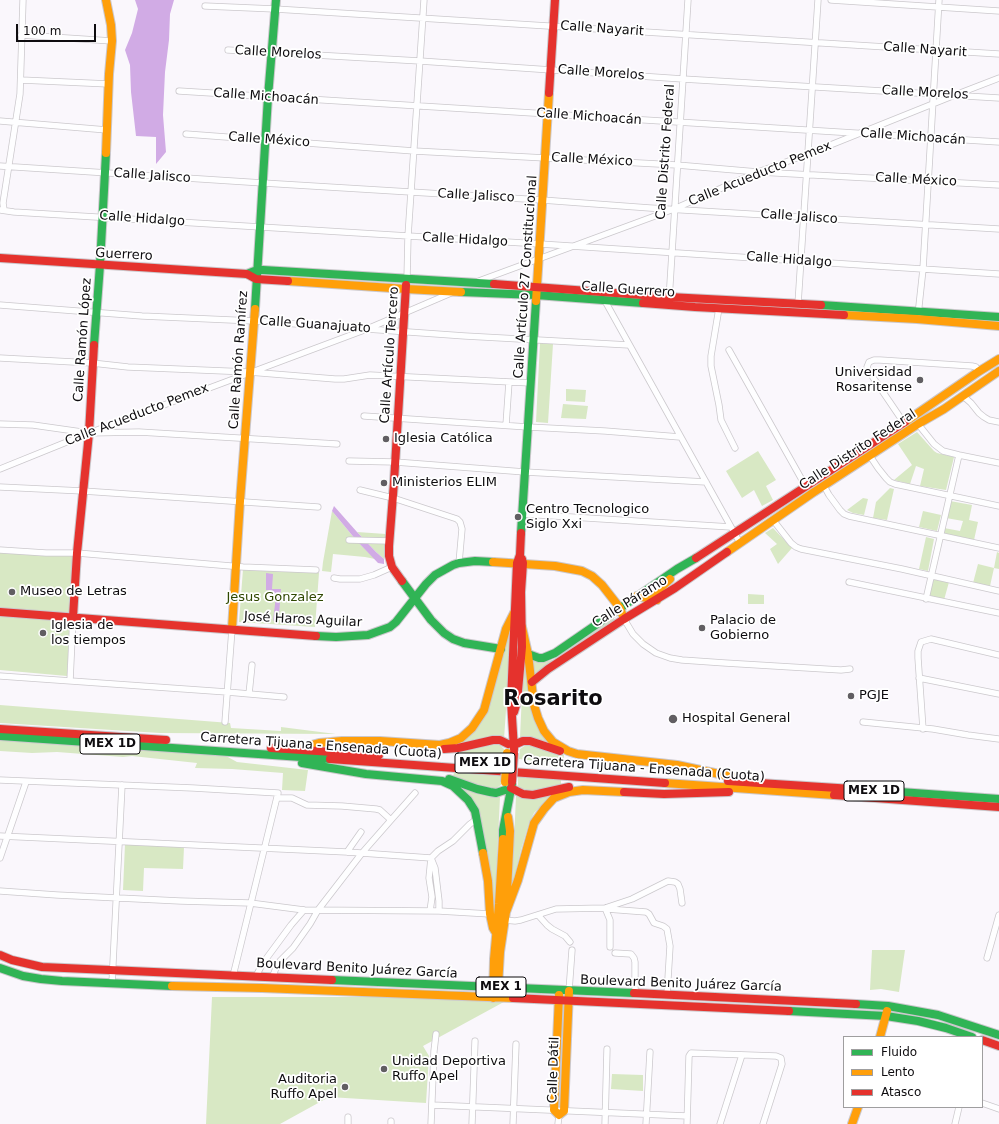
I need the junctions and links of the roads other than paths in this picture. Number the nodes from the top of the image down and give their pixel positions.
1 (23, 0) edge
2 (106, 0) edge
3 (276, 0) edge
4 (424, 0) edge
5 (555, 0) edge
6 (688, 0) edge
7 (818, 0) edge
8 (831, 0) edge
9 (939, 0) edge
10 (205, 6) dead end
11 (938, 7) junction
12 (275, 9) junction
13 (999, 11) edge
14 (423, 18) junction
15 (554, 26) junction
16 (686, 34) junction
17 (21, 35) junction
18 (112, 41) junction
19 (815, 43) junction
20 (228, 50) dead end
21 (936, 50) junction
22 (272, 53) junction
23 (999, 54) edge
24 (420, 61) junction
25 (551, 70) junction
26 (999, 78) edge
27 (683, 79) junction
28 (21, 80) junction
29 (109, 84) junction
30 (813, 86) junction
31 (179, 91) dead end
32 (933, 94) junction
33 (955, 95) junction
34 (268, 97) junction
35 (999, 98) edge
36 (932, 105) junction
37 (418, 106) junction
38 (548, 114) junction
39 (0, 121) edge
40 (15, 122) junction
41 (680, 123) junction
42 (108, 130) junction
43 (810, 130) junction
44 (862, 133) junction
45 (186, 134) dead end
46 (931, 138) junction
47 (266, 140) junction
48 (999, 142) edge
49 (414, 150) junction
50 (808, 154) junction
51 (545, 158) junction
52 (677, 165) junction
53 (0, 166) edge
54 (9, 167) junction
55 (105, 172) junction
56 (758, 172) junction
57 (806, 174) junction
58 (928, 181) junction
59 (263, 184) junction
60 (999, 185) edge
61 (412, 193) junction
62 (542, 200) junction
63 (674, 209) junction
64 (2, 210) edge
65 (102, 217) junction
66 (804, 217) junction
67 (925, 225) junction
68 (260, 227) junction
69 (999, 229) edge
70 (408, 236) junction
71 (540, 244) junction
72 (573, 246) junction
73 (671, 253) junction
74 (0, 258) edge
75 (539, 259) junction
76 (801, 261) junction
77 (100, 265) junction
78 (923, 269) junction
79 (257, 274) junction
80 (999, 274) edge
81 (407, 279) junction
82 (474, 283) junction
83 (406, 289) junction
84 (453, 292) junction
85 (537, 292) junction
86 (605, 301) junction
87 (669, 301) junction
88 (0, 304) edge
89 (798, 304) junction
90 (719, 308) junction
91 (96, 312) junction
92 (404, 312) junction
93 (918, 316) junction
94 (999, 318) edge
95 (254, 321) junction
96 (999, 326) edge
97 (367, 329) junction
98 (403, 332) junction
99 (534, 340) junction
100 (629, 345) junction
101 (729, 350) dead end
102 (0, 358) edge
103 (999, 359) edge
104 (92, 363) junction
105 (999, 371) edge
106 (249, 372) junction
107 (978, 372) junction
108 (400, 376) junction
109 (509, 382) junction
110 (531, 383) junction
111 (963, 396) junction
112 (934, 403) junction
113 (364, 416) dead end
114 (398, 418) junction
115 (999, 422) edge
116 (904, 423) junction
117 (0, 424) edge
118 (918, 424) junction
119 (506, 426) junction
120 (528, 427) junction
121 (89, 432) junction
122 (680, 437) junction
123 (245, 438) junction
124 (337, 444) dead end
125 (735, 448) dead end
126 (959, 455) junction
127 (870, 456) junction
128 (349, 461) dead end
129 (395, 462) junction
130 (999, 463) edge
131 (0, 469) edge
132 (526, 472) junction
133 (706, 482) junction
134 (806, 486) junction
135 (824, 486) junction
136 (0, 487) edge
137 (360, 490) dead end
138 (83, 491) junction
139 (949, 496) junction
140 (393, 498) junction
141 (240, 501) junction
142 (999, 506) edge
143 (318, 507) dead end
144 (523, 514) junction
145 (773, 520) junction
146 (733, 530) junction
147 (940, 536) junction
148 (348, 540) dead end
149 (390, 541) junction
150 (740, 543) junction
151 (999, 548) edge
152 (0, 550) edge
153 (77, 553) junction
154 (520, 560) junction
155 (459, 563) junction
156 (236, 567) junction
157 (392, 567) junction
158 (677, 569) junction
159 (316, 570) dead end
160 (931, 576) junction
161 (334, 578) dead end
162 (849, 582) dead end
163 (999, 591) edge
164 (637, 596) junction
165 (415, 598) junction
166 (926, 599) junction
167 (658, 600) junction
168 (620, 608) junction
169 (515, 611) junction
170 (0, 612) edge
171 (999, 613) edge
172 (73, 617) junction
173 (624, 619) junction
174 (522, 627) junction
175 (232, 629) junction
176 (501, 649) junction
177 (528, 654) junction
178 (999, 654) edge
179 (252, 665) dead end
180 (850, 669) dead end
181 (0, 676) edge
182 (919, 678) junction
183 (70, 681) junction
184 (532, 682) junction
185 (227, 692) junction
186 (249, 694) junction
187 (999, 694) edge
188 (284, 697) dead end
189 (512, 720) junction
190 (225, 722) dead end
191 (863, 722) dead end
192 (0, 729) edge
193 (922, 729) junction
194 (0, 736) edge
195 (999, 739) edge
196 (331, 742) junction
197 (296, 749) junction
198 (511, 749) junction
199 (279, 756) junction
200 (676, 765) junction
201 (343, 770) junction
202 (0, 780) edge
203 (26, 782) junction
204 (122, 785) junction
205 (508, 785) junction
206 (749, 786) junction
207 (414, 793) dead end
208 (688, 794) junction
209 (277, 796) junction
210 (999, 799) edge
211 (999, 807) edge
212 (507, 808) junction
213 (477, 819) junction
214 (391, 820) junction
215 (361, 832) dead end
216 (0, 836) edge
217 (7, 836) junction
218 (119, 842) junction
219 (264, 849) junction
220 (347, 852) junction
221 (362, 853) junction
222 (0, 858) edge
223 (431, 858) junction
224 (0, 891) edge
225 (116, 897) junction
226 (250, 902) junction
227 (682, 903) dead end
228 (605, 908) junction
229 (304, 910) junction
230 (318, 910) junction
231 (430, 911) junction
232 (439, 911) junction
233 (490, 914) junction
234 (538, 915) junction
235 (999, 915) edge
236 (505, 916) junction
237 (496, 933) junction
238 (570, 942) dead end
239 (610, 947) dead end
240 (572, 950) dead end
241 (615, 953) dead end
242 (0, 955) edge
243 (987, 958) dead end
244 (0, 968) edge
245 (112, 970) junction
246 (233, 976) junction
247 (256, 976) junction
248 (272, 978) junction
249 (323, 980) junction
250 (112, 983) junction
251 (496, 987) junction
252 (304, 990) junction
253 (559, 990) junction
254 (569, 991) junction
255 (635, 993) junction
256 (667, 995) junction
257 (496, 998) junction
258 (558, 1000) junction
259 (568, 1000) junction
260 (888, 1006) junction
261 (886, 1016) junction
262 (557, 1027) junction
263 (567, 1027) junction
264 (436, 1034) dead end
265 (999, 1035) edge
266 (880, 1036) edge
267 (969, 1036) edge
268 (983, 1040) edge
269 (475, 1041) dead end
270 (516, 1044) dead end
271 (999, 1046) edge
272 (607, 1049) dead end
273 (650, 1052) dead end
274 (742, 1055) junction
275 (983, 1103) edge
276 (432, 1105) junction
277 (472, 1107) junction
278 (858, 1108) edge
279 (959, 1108) edge
280 (514, 1109) junction
281 (999, 1109) edge
282 (606, 1113) junction
283 (559, 1115) edge
284 (647, 1115) junction
285 (686, 1116) junction
286 (348, 1117) dead end
287 (348, 1124) edge
288 (431, 1124) edge
289 (472, 1124) edge
290 (513, 1124) edge
291 (605, 1124) edge
292 (646, 1124) edge
293 (687, 1124) edge
294 (720, 1124) edge
295 (763, 1124) edge
296 (852, 1124) edge
297 (955, 1124) edge

1 - 17 street
2 - 18 main road, Calle Ramón López
3 - 12 main road, Calle Ramón Ramírez
4 - 14 street, Calle Artículo Tercero
5 - 15 main road, Calle Artículo 27 Constitucional
6 - 16 street, Calle Distrito Federal
7 - 19 street
8 - 11 street
9 - 11 street
10 - 12 street, Calle Nayarit
11 - 13 street
11 - 21 street
12 - 14 street, Calle Nayarit
12 - 22 main road, Calle Ramón Ramírez
14 - 15 street, Calle Nayarit
14 - 24 street, Calle Artículo Tercero
15 - 16 street, Calle Nayarit
15 - 25 main road, Calle Artículo 27 Constitucional
16 - 19 street, Calle Nayarit
16 - 27 street, Calle Distrito Federal
17 - 18 street
17 - 28 street
18 - 29 main road, Calle Ramón López
19 - 21 street, Calle Nayarit
19 - 30 street
20 - 22 street, Calle Morelos
21 - 23 street, Calle Nayarit
21 - 32 street
22 - 24 street, Calle Morelos
22 - 34 main road, Calle Ramón Ramírez
24 - 25 street, Calle Morelos
24 - 37 street, Calle Artículo Tercero
25 - 27 street, Calle Morelos
25 - 38 main road, Calle Artículo 27 Constitucional
26 - 33 street, Calle Acueducto Pemex
27 - 30 street, Calle Morelos
27 - 41 street, Calle Distrito Federal
28 - 29 street
28 - 40 street
29 - 42 main road, Calle Ramón López
30 - 32 street, Calle Morelos
30 - 43 street
31 - 34 street, Calle Michoacán
32 - 33 street, Calle Morelos
32 - 36 street
33 - 35 street, Calle Morelos
33 - 36 street, Calle Acueducto Pemex
34 - 37 street, Calle Michoacán
34 - 47 main road, Calle Ramón Ramírez
36 - 44 street, Calle Acueducto Pemex
36 - 46 street
37 - 38 street, Calle Michoacán
37 - 49 street, Calle Artículo Tercero
38 - 41 street, Calle Michoacán
38 - 51 main road, Calle Artículo 27 Constitucional
39 - 40 street
40 - 42 street
40 - 54 street
41 - 43 street, Calle Michoacán
41 - 52 street, Calle Distrito Federal
42 - 55 main road, Calle Ramón López
43 - 44 street, Calle Michoacán
43 - 50 street
44 - 46 street, Calle Michoacán
44 - 50 street, Calle Acueducto Pemex
45 - 47 street, Calle México
46 - 48 street, Calle Michoacán
46 - 58 street
47 - 49 street, Calle México
47 - 59 main road, Calle Ramón Ramírez
49 - 51 street, Calle México
49 - 61 street, Calle Artículo Tercero
50 - 56 street, Calle Acueducto Pemex
50 - 57 street
51 - 52 street, Calle México
51 - 62 main road, Calle Artículo 27 Constitucional
52 - 56 street, Calle México
52 - 63 street, Calle Distrito Federal
53 - 54 street, Calle Jalisco
54 - 55 street, Calle Jalisco
54 - 64 street
55 - 59 street, Calle Jalisco
55 - 65 main road, Calle Ramón López
56 - 57 street, Calle México
56 - 63 street, Calle Acueducto Pemex
57 - 58 street, Calle México
57 - 66 street
58 - 60 street, Calle México
58 - 67 street
59 - 61 street, Calle Jalisco
59 - 68 main road, Calle Ramón Ramírez
61 - 62 street, Calle Jalisco
61 - 70 street, Calle Artículo Tercero
62 - 63 street, Calle Jalisco
62 - 71 main road, Calle Artículo 27 Constitucional
63 - 66 street, Calle Jalisco
63 - 72 street, Calle Acueducto Pemex
63 - 73 street, Calle Distrito Federal
64 - 65 street, Calle Hidalgo
65 - 68 street, Calle Hidalgo
65 - 77 main road, Calle Ramón López
66 - 67 street, Calle Jalisco
66 - 76 street
67 - 69 street, Calle Jalisco
67 - 78 street
68 - 70 street, Calle Hidalgo
68 - 79 main road, Calle Ramón Ramírez
70 - 71 street, Calle Hidalgo
70 - 81 street, Calle Artículo Tercero
71 - 72 street, Calle Hidalgo
71 - 75 main road, Calle Artículo 27 Constitucional
72 - 73 street, Calle Hidalgo
72 - 75 street, Calle Acueducto Pemex
73 - 76 street, Calle Hidalgo
73 - 87 street, Calle Distrito Federal
74 - 77 main road, Guerrero
75 - 82 street, Calle Acueducto Pemex
75 - 85 main road, Calle Artículo 27 Constitucional
76 - 78 street, Calle Hidalgo
76 - 89 street
77 - 79 main road, Guerrero
77 - 91 main road, Calle Ramón López
78 - 80 street, Calle Hidalgo
78 - 93 street
79 - 81 main road, Calle Guerrero
79 - 83 main road, Calle Guerrero
79 - 95 main road, Calle Ramón Ramírez
81 - 82 main road, Calle Guerrero
81 - 83 main road, Calle Artículo Tercero
82 - 85 main road, Calle Guerrero
83 - 84 main road, Calle Guerrero
83 - 92 main road, Calle Artículo Tercero
84 - 85 main road, Calle Guerrero
84 - 92 street, Calle Acueducto Pemex
85 - 86 main road, Calle Guerrero
85 - 87 main road, Calle Guerrero
85 - 99 main road, Calle Artículo 27 Constitucional
86 - 87 main road, Calle Guerrero
86 - 100 street
87 - 89 main road, Calle Guerrero
87 - 90 main road, Calle Guerrero
88 - 91 street, Calle Guanajuato
89 - 93 main road, Calle Guerrero
90 - 93 main road, Calle Guerrero
90 - 125 street
91 - 95 street, Calle Guanajuato
91 - 104 main road, Calle Ramón López
92 - 97 street, Calle Acueducto Pemex
92 - 98 main road, Calle Artículo Tercero
93 - 94 main road, Calle Guerrero
93 - 96 main road, Calle Guerrero
95 - 97 street, Calle Guanajuato
95 - 106 main road, Calle Ramón Ramírez
97 - 98 street, Calle Guanajuato
97 - 106 street, Calle Acueducto Pemex
98 - 99 street, Calle Guanajuato
98 - 108 main road, Calle Artículo Tercero
99 - 100 street, Calle Guanajuato
99 - 110 main road, Calle Artículo 27 Constitucional
100 - 122 street
101 - 134 street
102 - 104 street
103 - 107 main road, Calle Distrito Federal
104 - 106 street
104 - 121 main road, Calle Ramón López
105 - 111 main road, Calle Distrito Federal
106 - 108 street
106 - 121 street, Calle Acueducto Pemex
106 - 123 main road, Calle Ramón Ramírez
107 - 111 main road
107 - 112 main road, Calle Distrito Federal
107 - 116 street
108 - 109 street
108 - 114 main road, Calle Artículo Tercero
109 - 110 street
109 - 119 street
110 - 120 main road, Calle Artículo 27 Constitucional
111 - 115 street
111 - 118 main road, Calle Distrito Federal
112 - 116 main road, Calle Distrito Federal
112 - 118 main road
113 - 114 street
114 - 119 street
114 - 129 main road, Calle Artículo Tercero
116 - 134 main road, Calle Distrito Federal
117 - 121 street
118 - 126 street
118 - 127 main road, Calle Distrito Federal
119 - 120 street
120 - 122 street
120 - 132 main road, Calle Artículo 27 Constitucional
121 - 123 street
121 - 131 street, Calle Acueducto Pemex
121 - 138 main road, Calle Ramón López
122 - 133 street
123 - 124 street
123 - 141 main road, Calle Ramón Ramírez
126 - 130 street
126 - 139 street
127 - 135 main road, Calle Distrito Federal
127 - 139 street
128 - 129 street
129 - 132 street
129 - 140 main road, Calle Artículo Tercero
132 - 133 street
132 - 144 main road, Calle Artículo 27 Constitucional
133 - 146 street
134 - 146 main road, Calle Distrito Federal
135 - 145 main road, Calle Distrito Federal
135 - 147 street
136 - 138 street
137 - 140 street
138 - 141 street
138 - 153 main road, Calle Ramón López
139 - 142 street
139 - 147 street
140 - 149 main road, Calle Artículo Tercero
140 - 155 street
141 - 143 street
141 - 156 main road, Calle Ramón Ramírez
144 - 146 street
144 - 154 main road, Calle Artículo 27 Constitucional
145 - 150 main road, Calle Distrito Federal
145 - 160 street
146 - 150 street
146 - 158 main road, Calle Páramo
147 - 151 street
147 - 160 street
148 - 149 street
149 - 157 main road, Calle Artículo Tercero
150 - 167 main road, Calle Páramo
152 - 153 street
153 - 156 street
153 - 172 main road, Calle Ramón López
154 - 155 main road, José Haros Aguilar
154 - 168 main road, José Haros Aguilar
154 - 169 main road, Calle Artículo 27 Constitucional
154 - 174 main road, Calle Artículo 27 Constitucional
155 - 165 main road, José Haros Aguilar
156 - 159 street
156 - 175 main road, Calle Ramón Ramírez
157 - 161 street
157 - 165 main road, Calle Artículo Tercero
158 - 164 main road, Calle Páramo
158 - 167 main road
160 - 163 street
160 - 166 street
162 - 166 street
164 - 167 main road
164 - 168 main road, Calle Páramo
165 - 175 main road, José Haros Aguilar
165 - 176 main road, Calle Artículo Tercero
166 - 171 street
167 - 173 main road, Calle Páramo
168 - 173 main road, José Haros Aguilar
168 - 177 main road, Calle Páramo
169 - 176 main road
169 - 189 main road, Calle Artículo 27 Constitucional
170 - 172 main road, José Haros Aguilar
172 - 175 main road, José Haros Aguilar
172 - 183 street, Calle Ramón López
173 - 180 street
173 - 184 main road, Calle Páramo
174 - 177 main road
174 - 189 main road, Calle Artículo 27 Constitucional
175 - 185 street, Calle Ramón Ramírez
176 - 196 main road
177 - 184 main road
178 - 182 street
179 - 186 street
181 - 183 street
182 - 187 street
182 - 193 street
183 - 185 street
184 - 200 main road
185 - 186 street
185 - 190 street, Calle Ramón Ramírez
186 - 188 street
189 - 198 main road, Calle Artículo 27 Constitucional
191 - 193 street
192 - 197 main road, Carretera Tijuana - Ensenada (Cuota) / MEX 1D
193 - 195 street
194 - 199 main road, Carretera Tijuana - Ensenada (Cuota) / MEX 1D
196 - 197 main road
196 - 198 main road
197 - 206 main road, Carretera Tijuana - Ensenada (Cuota) / MEX 1D
198 - 200 main road
198 - 205 main road, Calle Artículo 27 Constitucional, bridge
199 - 201 main road
199 - 206 main road, Carretera Tijuana - Ensenada (Cuota) / MEX 1D
200 - 206 main road
201 - 205 main road
201 - 213 main road
202 - 203 street
203 - 204 street
203 - 217 street
204 - 209 street
204 - 218 street
205 - 208 main road
205 - 212 main road, Calle Artículo 27 Constitucional
206 - 208 main road
206 - 210 main road, Carretera Tijuana - Ensenada (Cuota) / MEX 1D
206 - 211 main road, Carretera Tijuana - Ensenada (Cuota) / MEX 1D
207 - 214 street
208 - 236 main road
209 - 214 street
209 - 219 street
212 - 236 main road, Calle Artículo 27 Constitucional
212 - 237 main road, Calle Artículo 27 Constitucional
213 - 223 street
213 - 233 main road
214 - 221 street
215 - 220 street
216 - 217 street
217 - 218 street
217 - 222 street
218 - 219 street
218 - 225 street
219 - 220 street
219 - 226 street
220 - 221 street
221 - 223 street
221 - 230 street
223 - 231 street
223 - 232 street
224 - 225 street
225 - 226 street
225 - 245 street
226 - 229 street
226 - 246 street
227 - 228 street
228 - 234 street
228 - 239 street
228 - 256 street
229 - 230 street
229 - 247 street
230 - 231 street
230 - 248 street
231 - 232 street
232 - 233 street
233 - 237 main road
234 - 236 street
234 - 238 street
235 - 243 street
236 - 251 main road, Calle Artículo 27 Constitucional
237 - 251 main road, Calle Artículo 27 Constitucional
240 - 254 street
241 - 255 street
242 - 245 main road, Boulevard Benito Juárez García / MEX 1
244 - 250 main road, Boulevard Benito Juárez García / MEX 1
245 - 246 main road, Boulevard Benito Juárez García / MEX 1
245 - 250 street
246 - 247 main road, Boulevard Benito Juárez García / MEX 1
247 - 248 main road, Boulevard Benito Juárez García / MEX 1
248 - 249 main road, Boulevard Benito Juárez García / MEX 1
249 - 251 main road, Boulevard Benito Juárez García / MEX 1
249 - 252 main road
250 - 252 main road, Boulevard Benito Juárez García / MEX 1
251 - 253 main road, Boulevard Benito Juárez García / MEX 1
251 - 257 main road, Calle Artículo 27 Constitucional
252 - 257 main road, Boulevard Benito Juárez García / MEX 1
253 - 254 main road, Boulevard Benito Juárez García / MEX 1
253 - 258 main road, Calle Dátil
254 - 255 main road, Boulevard Benito Juárez García / MEX 1
254 - 259 main road, Calle Dátil
255 - 256 main road, Boulevard Benito Juárez García / MEX 1
256 - 260 main road, Boulevard Benito Juárez García / MEX 1
257 - 258 main road, Boulevard Benito Juárez García / MEX 1
258 - 259 main road, Boulevard Benito Juárez García / MEX 1
258 - 262 main road, Calle Dátil
259 - 261 main road, Boulevard Benito Juárez García / MEX 1
259 - 263 main road, Calle Dátil
260 - 261 main road
260 - 265 main road, Boulevard Benito Juárez García / MEX 1
261 - 266 main road
261 - 267 main road, Boulevard Benito Juárez García / MEX 1
262 - 263 main road
262 - 283 main road, Calle Dátil
263 - 283 main road, Calle Dátil
264 - 276 street
268 - 271 main road
269 - 277 street
270 - 280 street
272 - 282 street
273 - 284 street
274 - 285 street
274 - 294 street
274 - 295 street
275 - 281 street
276 - 277 street
276 - 288 street
277 - 280 street
277 - 289 street
278 - 296 main road
279 - 297 street
280 - 283 street
280 - 290 street
282 - 283 street
282 - 284 street
282 - 291 street
284 - 285 street
284 - 292 street
285 - 293 street
286 - 287 street

